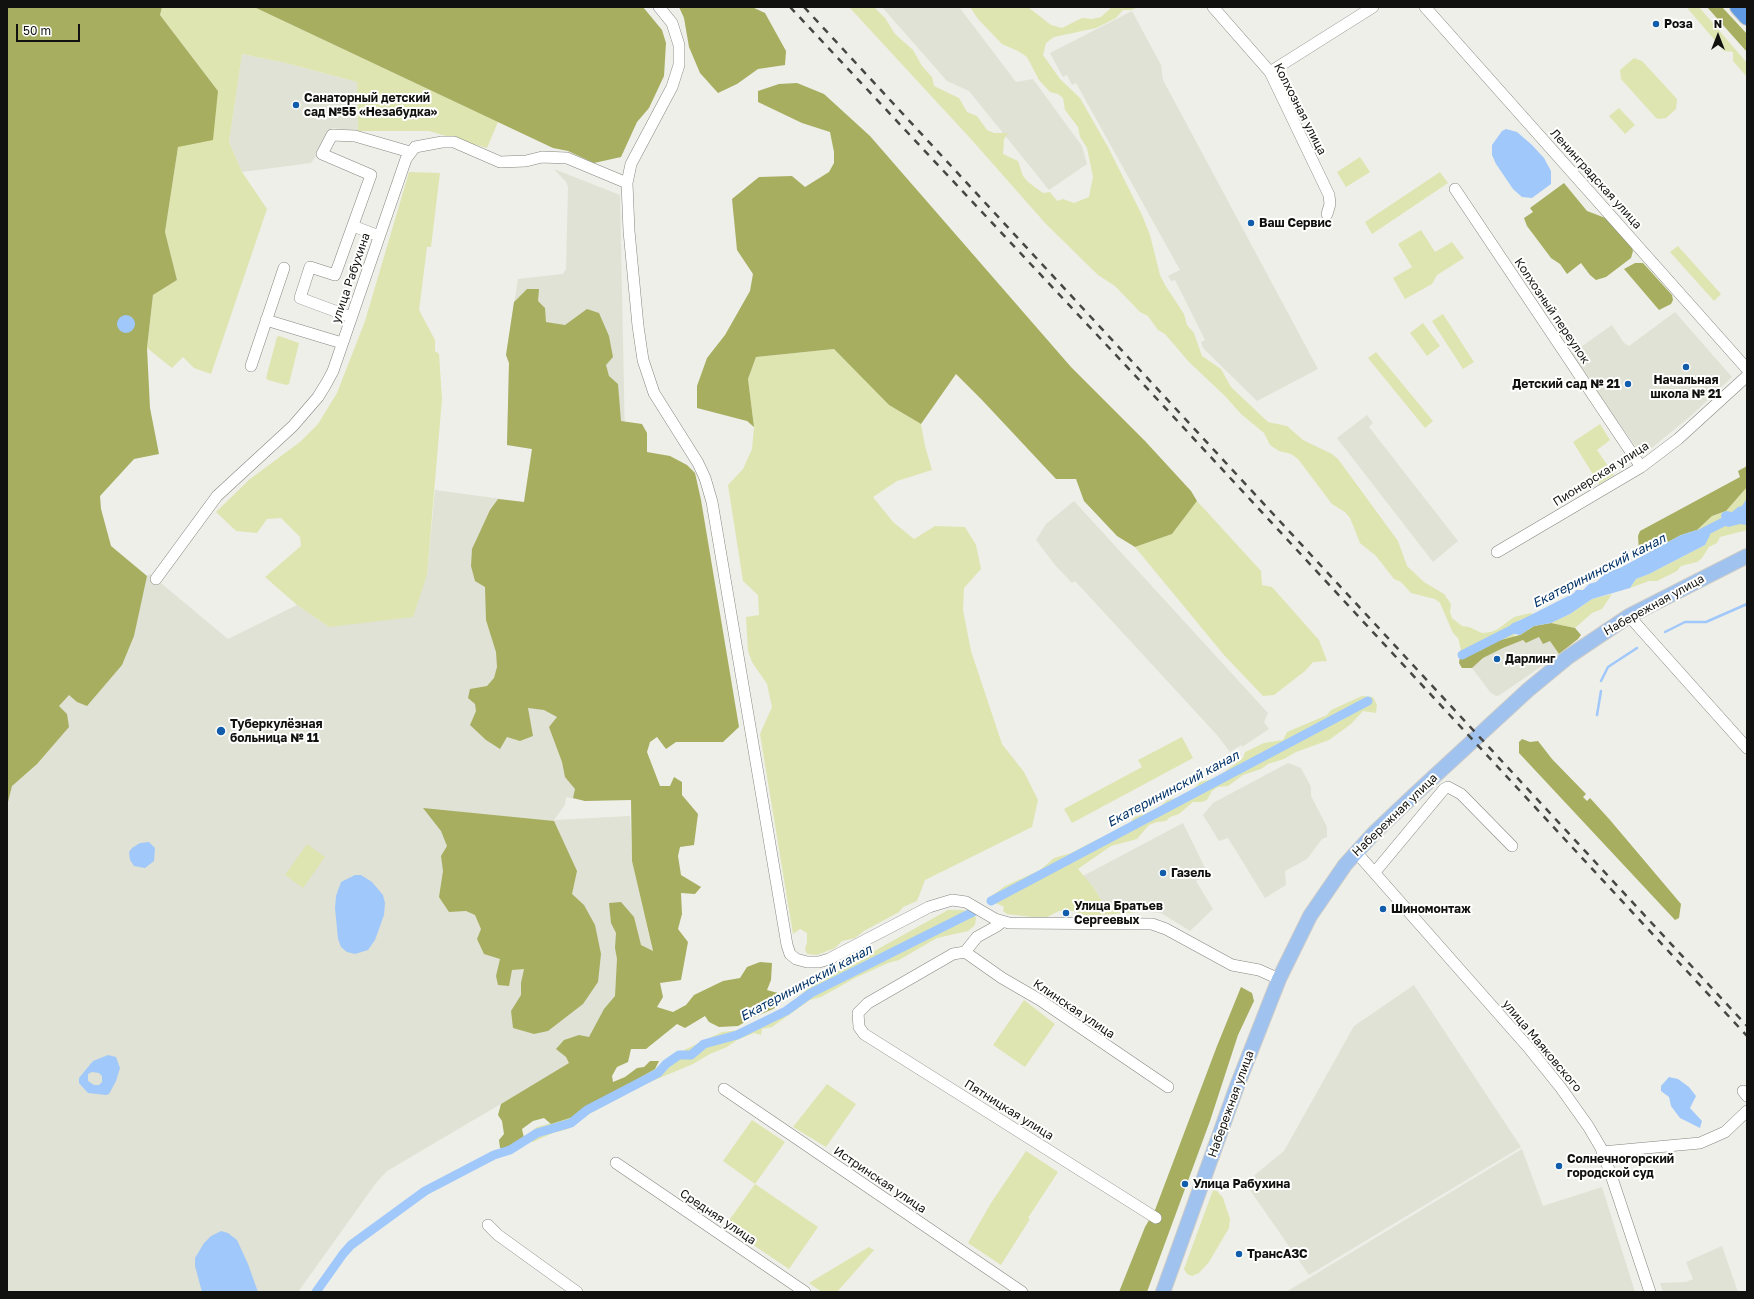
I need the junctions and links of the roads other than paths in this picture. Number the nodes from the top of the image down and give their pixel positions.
1 (659, 7) edge
2 (1212, 7) edge
3 (1373, 7) edge
4 (1425, 7) edge
5 (1738, 7) edge
6 (1747, 17) edge
7 (1270, 72) junction
8 (410, 152) junction
9 (627, 183) junction
10 (1456, 189) dead end
11 (1327, 214) dead end
12 (353, 226) junction
13 (379, 236) junction
14 (284, 268) dead end
15 (352, 317) junction
16 (266, 320) junction
17 (342, 344) junction
18 (251, 366) dead end
19 (1747, 369) edge
20 (1747, 376) edge
21 (1641, 466) junction
22 (1497, 552) dead end
23 (1747, 556) edge
24 (156, 580) dead end
25 (1629, 616) junction
26 (1747, 748) edge
27 (1512, 846) dead end
28 (1356, 852) junction
29 (1375, 872) junction
30 (1002, 922) junction
31 (965, 952) junction
32 (1279, 979) junction
33 (1168, 1087) dead end
34 (724, 1089) dead end
35 (1747, 1111) edge
36 (1602, 1152) junction
37 (616, 1163) dead end
38 (1156, 1218) dead end
39 (488, 1225) dead end
40 (577, 1292) edge
41 (805, 1292) edge
42 (1022, 1292) edge
43 (1163, 1292) edge
44 (1650, 1292) edge

1 - 9 street
2 - 7 street, Колхозная улица
3 - 7 street
4 - 19 street, Ленинградская улица
5 - 6 highway
7 - 11 street, Колхозная улица
8 - 9 street
8 - 12 street
8 - 13 street, улица Рабухина
9 - 30 street
10 - 21 street, Колхозный переулок
12 - 13 street
12 - 15 street
13 - 15 street, улица Рабухина
14 - 16 street
15 - 17 street, улица Рабухина
16 - 17 street
16 - 18 street
17 - 24 street, улица Рабухина
20 - 21 street, Пионерская улица
21 - 22 street, Пионерская улица
23 - 25 main road, Набережная улица
25 - 26 street
25 - 28 main road, Набережная улица
27 - 29 street
28 - 29 street, улица Маяковского
28 - 32 main road, Набережная улица
29 - 36 street, улица Маяковского
30 - 31 street
30 - 32 street
31 - 33 street, Клинская улица
31 - 38 street, Пятницкая улица
32 - 43 main road, Набережная улица
34 - 42 street, Истринская улица
35 - 36 street
36 - 44 street, улица Маяковского
37 - 41 street, Средняя улица
39 - 40 street

